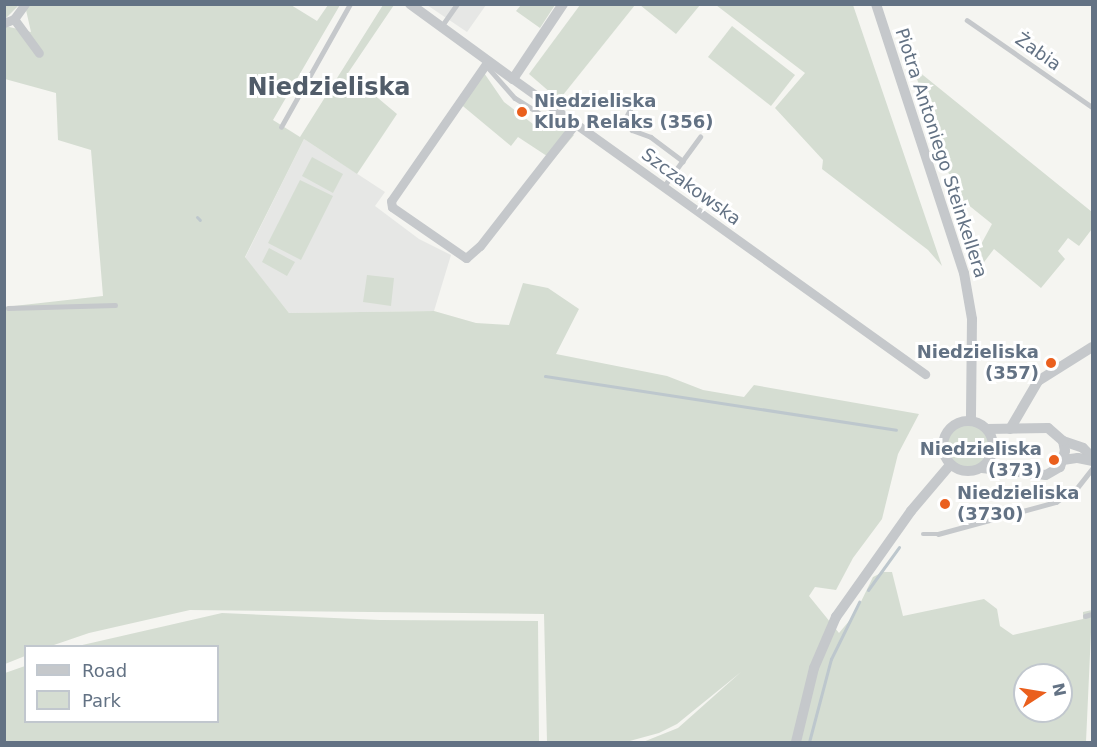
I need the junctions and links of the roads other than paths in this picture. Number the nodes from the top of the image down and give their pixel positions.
1 (25, 4) edge
2 (350, 4) edge
3 (410, 4) edge
4 (457, 4) edge
5 (563, 4) edge
6 (876, 4) edge
7 (967, 20) dead end
8 (9, 21) edge
9 (441, 27) junction
10 (39, 53) dead end
11 (487, 63) junction
12 (513, 79) junction
13 (633, 105) dead end
14 (1092, 107) edge
15 (577, 126) junction
16 (281, 127) dead end
17 (700, 137) dead end
18 (683, 161) junction
19 (664, 187) junction
20 (115, 305) dead end
21 (8, 308) dead end
22 (1092, 347) edge
23 (925, 375) dead end
24 (1022, 412) junction
25 (971, 420) junction
26 (1032, 426) junction
27 (987, 429) junction
28 (1010, 429) junction
29 (1063, 441) junction
30 (1092, 459) edge
31 (1063, 460) junction
32 (950, 465) junction
33 (982, 468) junction
34 (1092, 469) edge
35 (923, 534) dead end
36 (1092, 614) edge
37 (1085, 616) dead end
38 (796, 742) edge

1 - 8 street
2 - 16 lane
3 - 9 street, Szczakowska
4 - 9 lane
5 - 12 street
6 - 25 street, Piotra Antoniego Steinkellera
7 - 14 lane, Żabia
8 - 10 street
9 - 11 street, Szczakowska
11 - 12 street, Szczakowska
11 - 15 lane
11 - 15 street
12 - 15 street, Szczakowska
13 - 18 lane
15 - 19 street, Szczakowska
17 - 18 lane
18 - 19 lane
19 - 23 street, Szczakowska
20 - 21 lane
22 - 24 street
24 - 26 street
24 - 28 street
25 - 27 street
25 - 32 street
26 - 28 street
26 - 29 street
27 - 28 street
27 - 33 street
29 - 30 street
29 - 31 street
30 - 31 street
31 - 33 street
32 - 33 street
32 - 38 street
34 - 35 lane
36 - 37 lane

